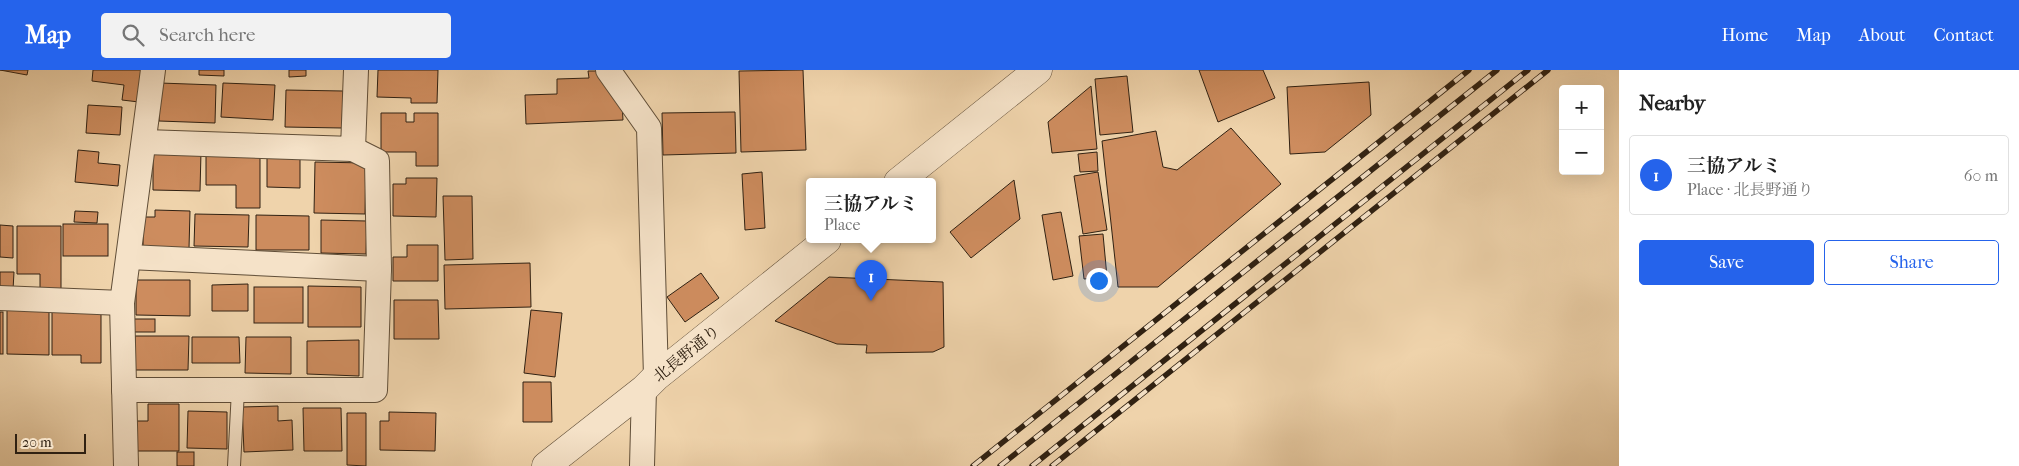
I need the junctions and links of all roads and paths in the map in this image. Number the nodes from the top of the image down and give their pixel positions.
1 (154, 70) edge
2 (356, 70) edge
3 (608, 70) edge
4 (1038, 70) edge
5 (1014, 80) edge
6 (145, 142) junction
7 (353, 149) junction
8 (903, 178) edge
9 (823, 243) edge
10 (129, 257) junction
11 (379, 269) junction
12 (0, 298) edge
13 (122, 303) junction
14 (650, 383) junction
15 (124, 390) junction
16 (238, 390) junction
17 (126, 466) edge
18 (234, 466) edge
19 (546, 466) edge
20 (642, 466) edge

1 - 6 street
2 - 7 street
3 - 14 street
4 - 5 street
5 - 8 street
6 - 7 street
6 - 10 street
7 - 11 street
9 - 14 street, 北長野通り
10 - 11 street
10 - 13 street
11 - 16 street
12 - 13 street
13 - 15 street
14 - 19 street, 北長野通り
14 - 20 street
15 - 16 street
15 - 17 street
16 - 18 lane

